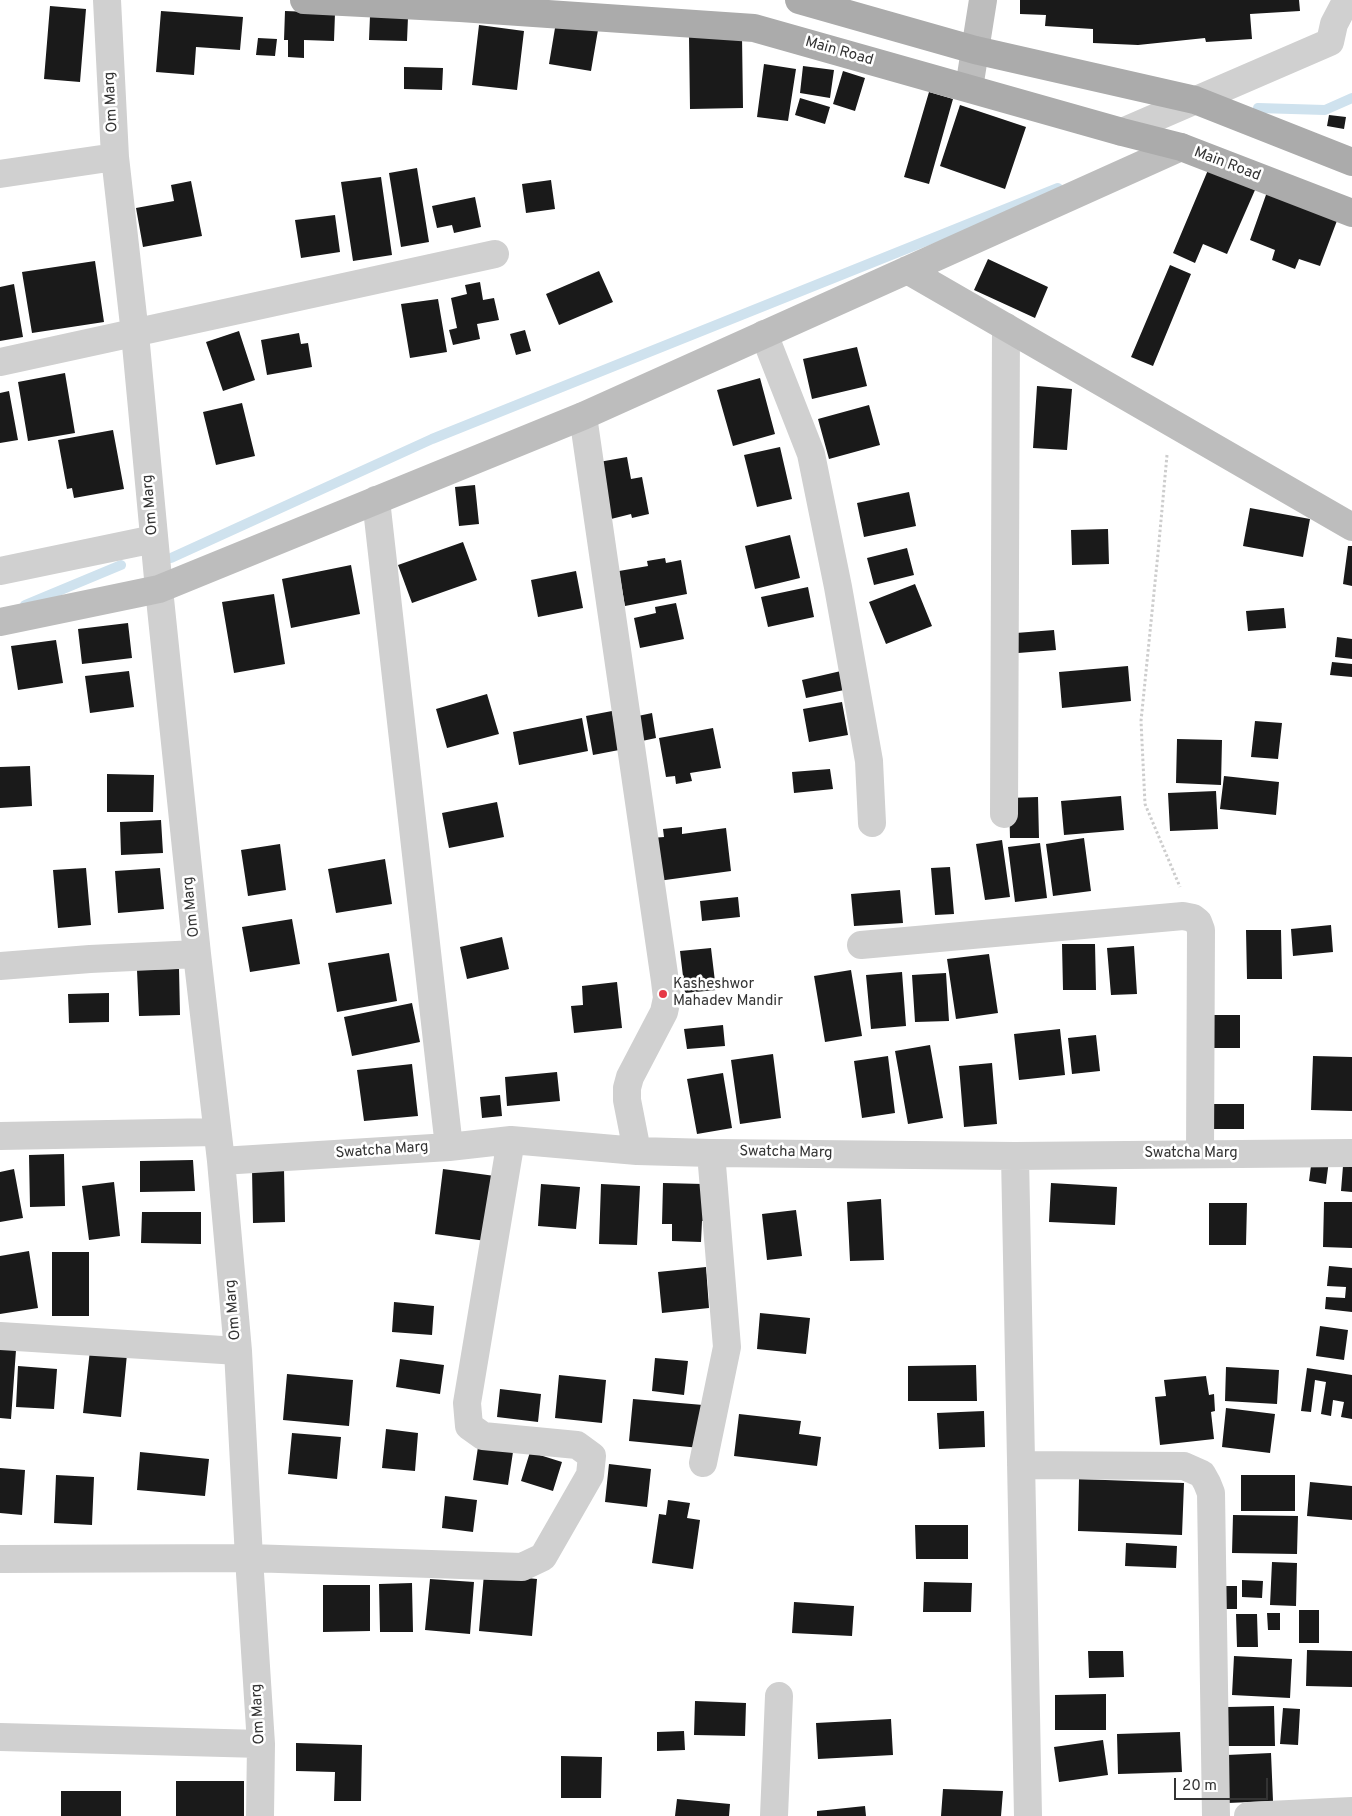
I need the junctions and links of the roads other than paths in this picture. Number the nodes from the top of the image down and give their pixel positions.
1 (107, 0) edge
2 (304, 0) edge
3 (799, 0) edge
4 (983, 0) edge
5 (1349, 0) edge
6 (460, 4) edge
7 (1341, 37) edge
8 (975, 50) junction
9 (970, 88) junction
10 (1195, 100) junction
11 (1122, 132) junction
12 (1181, 147) junction
13 (115, 157) junction
14 (1352, 162) edge
15 (0, 174) edge
16 (1352, 213) edge
17 (495, 254) dead end
18 (907, 270) junction
19 (1006, 328) junction
20 (135, 334) junction
21 (764, 334) junction
22 (0, 362) edge
23 (583, 416) junction
24 (376, 500) junction
25 (1352, 527) edge
26 (154, 539) junction
27 (0, 571) edge
28 (159, 589) junction
29 (0, 622) edge
30 (1004, 814) dead end
31 (872, 823) dead end
32 (861, 945) dead end
33 (197, 954) junction
34 (0, 966) edge
35 (216, 1132) junction
36 (0, 1136) edge
37 (511, 1140) junction
38 (449, 1147) junction
39 (636, 1151) junction
40 (712, 1152) junction
41 (1352, 1153) edge
42 (1200, 1154) junction
43 (1015, 1156) junction
44 (221, 1161) junction
45 (0, 1336) edge
46 (238, 1352) junction
47 (704, 1463) dead end
48 (1021, 1465) junction
49 (249, 1558) junction
50 (0, 1559) edge
51 (779, 1696) dead end
52 (0, 1737) edge
53 (261, 1744) junction
54 (1352, 1811) edge
55 (260, 1816) edge
56 (774, 1816) edge
57 (1028, 1816) edge
58 (1216, 1816) edge
59 (1248, 1816) edge

1 - 13 street, Om Marg
2 - 6 main road, Main Road
3 - 8 main road
4 - 8 street
5 - 7 street
6 - 9 main road, Main Road
7 - 10 street
8 - 9 street
8 - 10 main road
9 - 11 main road, Main Road
10 - 11 street
10 - 14 main road
11 - 12 main road, Main Road
12 - 16 main road, Main Road
12 - 18 street
13 - 15 street
13 - 20 street, Om Marg
17 - 20 street
18 - 19 street
18 - 21 street
19 - 25 street
19 - 30 street
20 - 22 street
20 - 26 street, Om Marg
21 - 23 street
21 - 31 street
23 - 24 street
23 - 39 street
24 - 28 street
24 - 38 street
26 - 27 street
26 - 28 street, Om Marg
28 - 29 street
28 - 33 street, Om Marg
32 - 42 street
33 - 34 street
33 - 35 street, Om Marg
35 - 36 street
35 - 44 street, Om Marg
37 - 38 street, Swatcha Marg
37 - 39 street, Swatcha Marg
37 - 49 street
38 - 44 street, Swatcha Marg
39 - 40 street, Swatcha Marg
40 - 43 street, Swatcha Marg
40 - 47 street
41 - 42 street, Swatcha Marg
42 - 43 street, Swatcha Marg
43 - 48 street
44 - 46 street, Om Marg
45 - 46 street
46 - 49 street, Om Marg
48 - 57 street
48 - 58 street
49 - 50 street
49 - 53 street, Om Marg
51 - 56 street
52 - 53 street
53 - 55 street, Om Marg
54 - 59 street

